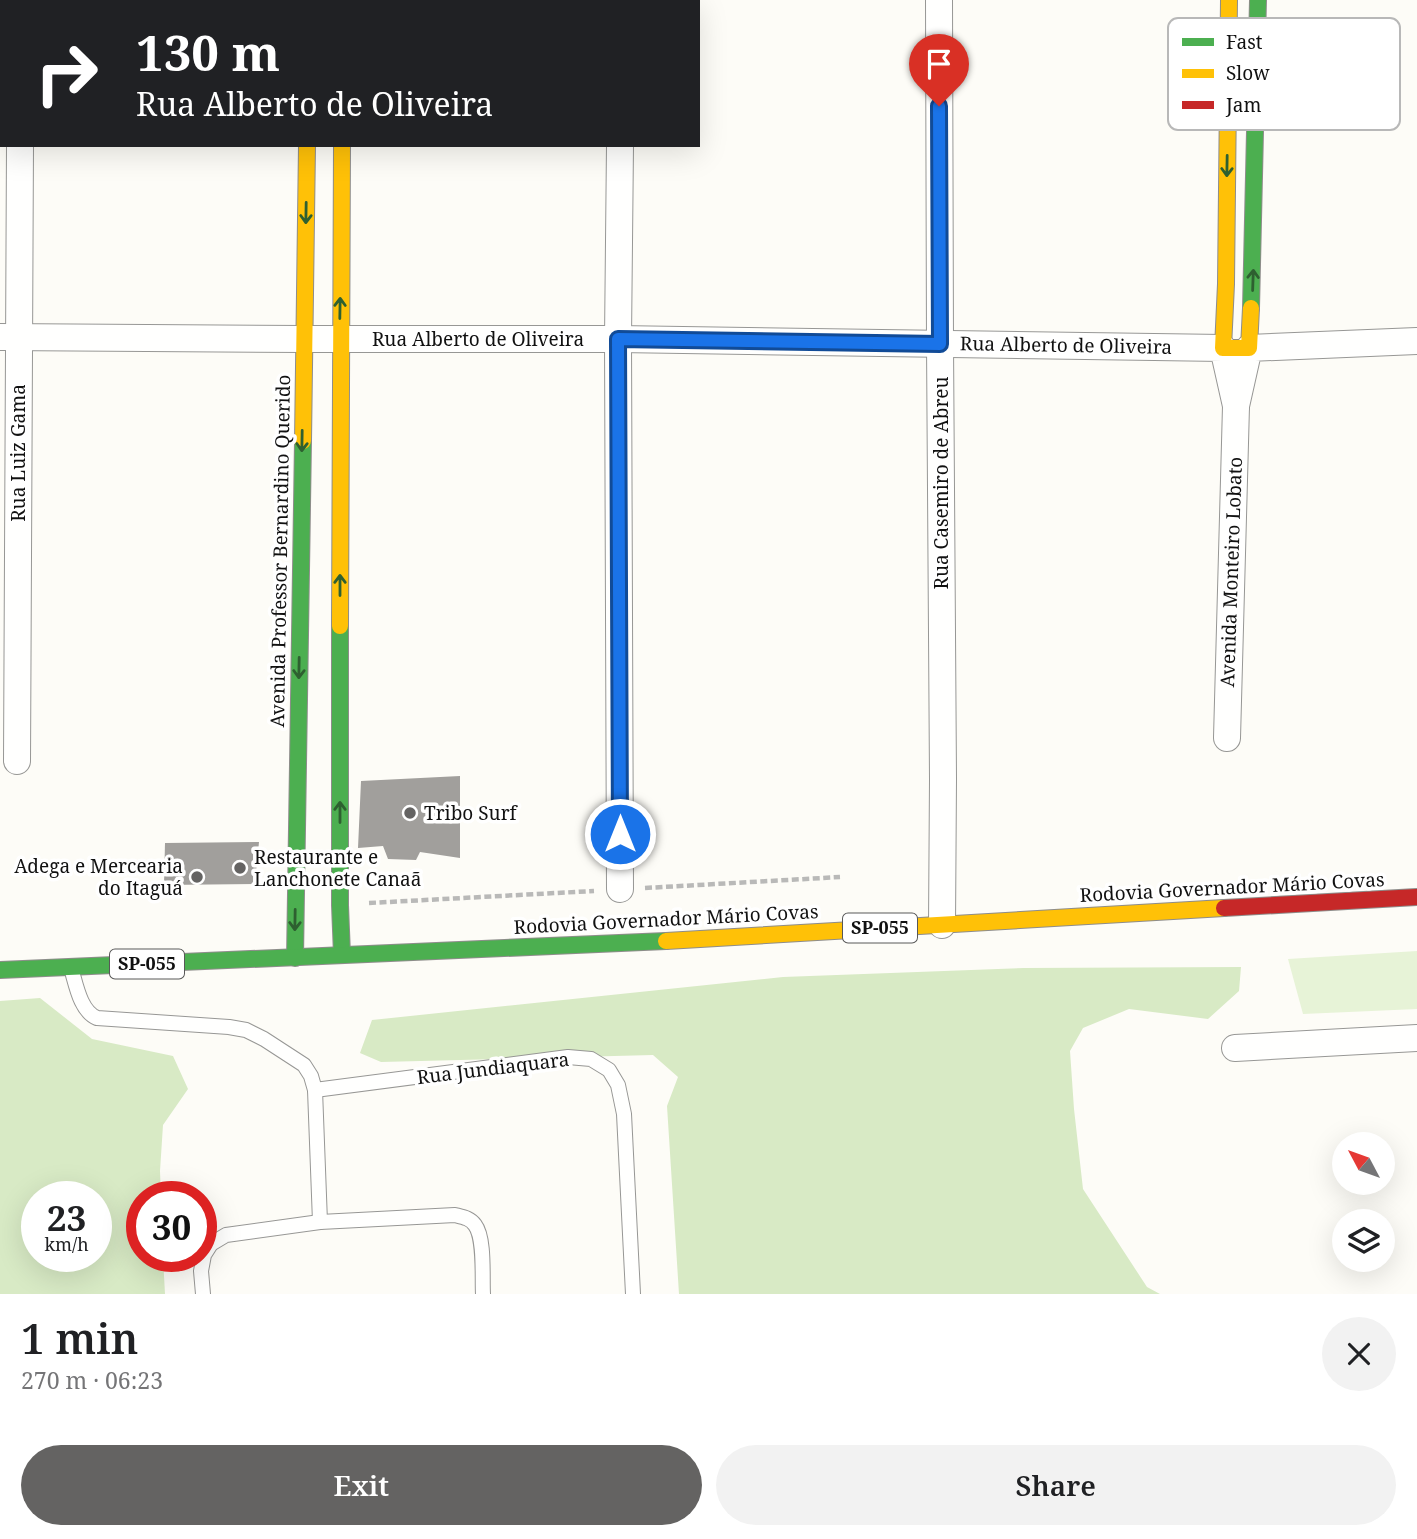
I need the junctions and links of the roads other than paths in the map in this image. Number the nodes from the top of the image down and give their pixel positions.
1 (939, 0) edge
2 (1229, 0) edge
3 (1258, 0) edge
4 (1229, 18) edge
5 (1258, 18) edge
6 (1228, 130) edge
7 (1256, 130) edge
8 (20, 147) edge
9 (307, 147) edge
10 (342, 147) edge
11 (620, 147) edge
12 (9, 337) edge
13 (618, 339) junction
14 (304, 340) junction
15 (340, 340) junction
16 (1417, 341) edge
17 (940, 344) junction
18 (1223, 348) junction
19 (1249, 348) junction
20 (1236, 406) junction
21 (1227, 738) dead end
22 (17, 761) dead end
23 (620, 889) road end
24 (1417, 897) edge
25 (942, 925) junction
26 (342, 955) junction
27 (295, 958) junction
28 (70, 967) junction
29 (0, 970) edge
30 (1417, 1038) edge
31 (1235, 1048) dead end
32 (315, 1090) junction
33 (320, 1222) junction
34 (203, 1294) edge
35 (483, 1294) edge
36 (633, 1294) edge

1 - 17 street, Rua Casemiro de Abreu
2 -> 4 main road, Avenida Monteiro Lobato
5 -> 3 main road, Avenida Monteiro Lobato
6 -> 18 main road, Avenida Monteiro Lobato
19 -> 7 main road, Avenida Monteiro Lobato
8 - 12 street, Rua Luiz Gama
9 -> 14 main road, Avenida Professor Bernardino Querido
15 -> 10 main road
11 - 13 street
12 - 14 street, Rua Alberto de Oliveira
12 - 22 street, Rua Luiz Gama
13 - 15 street, Rua Alberto de Oliveira
13 - 17 street, Rua Alberto de Oliveira
13 - 23 street
14 - 15 street, Rua Alberto de Oliveira
14 -> 27 main road, Avenida Professor Bernardino Querido
26 -> 15 main road
16 - 19 street, Rua Alberto de Oliveira
17 - 18 street, Rua Alberto de Oliveira
17 - 25 street, Rua Casemiro de Abreu
18 - 19 main road, Rua Alberto de Oliveira
18 - 20 street, Avenida Monteiro Lobato
19 - 20 street, Avenida Monteiro Lobato
20 - 21 street, Avenida Monteiro Lobato
24 - 25 main road, Rodovia Governador Mário Covas / SP-055
25 - 26 main road, Rodovia Governador Mário Covas / SP-055
26 - 27 main road, Rodovia Governador Mário Covas / SP-055
27 - 28 main road, Rodovia Governador Mário Covas / SP-055
28 - 29 main road, Rodovia Governador Mário Covas / SP-055
28 - 32 lane
30 - 31 street
32 - 33 lane
32 - 36 lane, Rua Jundiaquara
33 - 34 lane
33 - 35 lane

